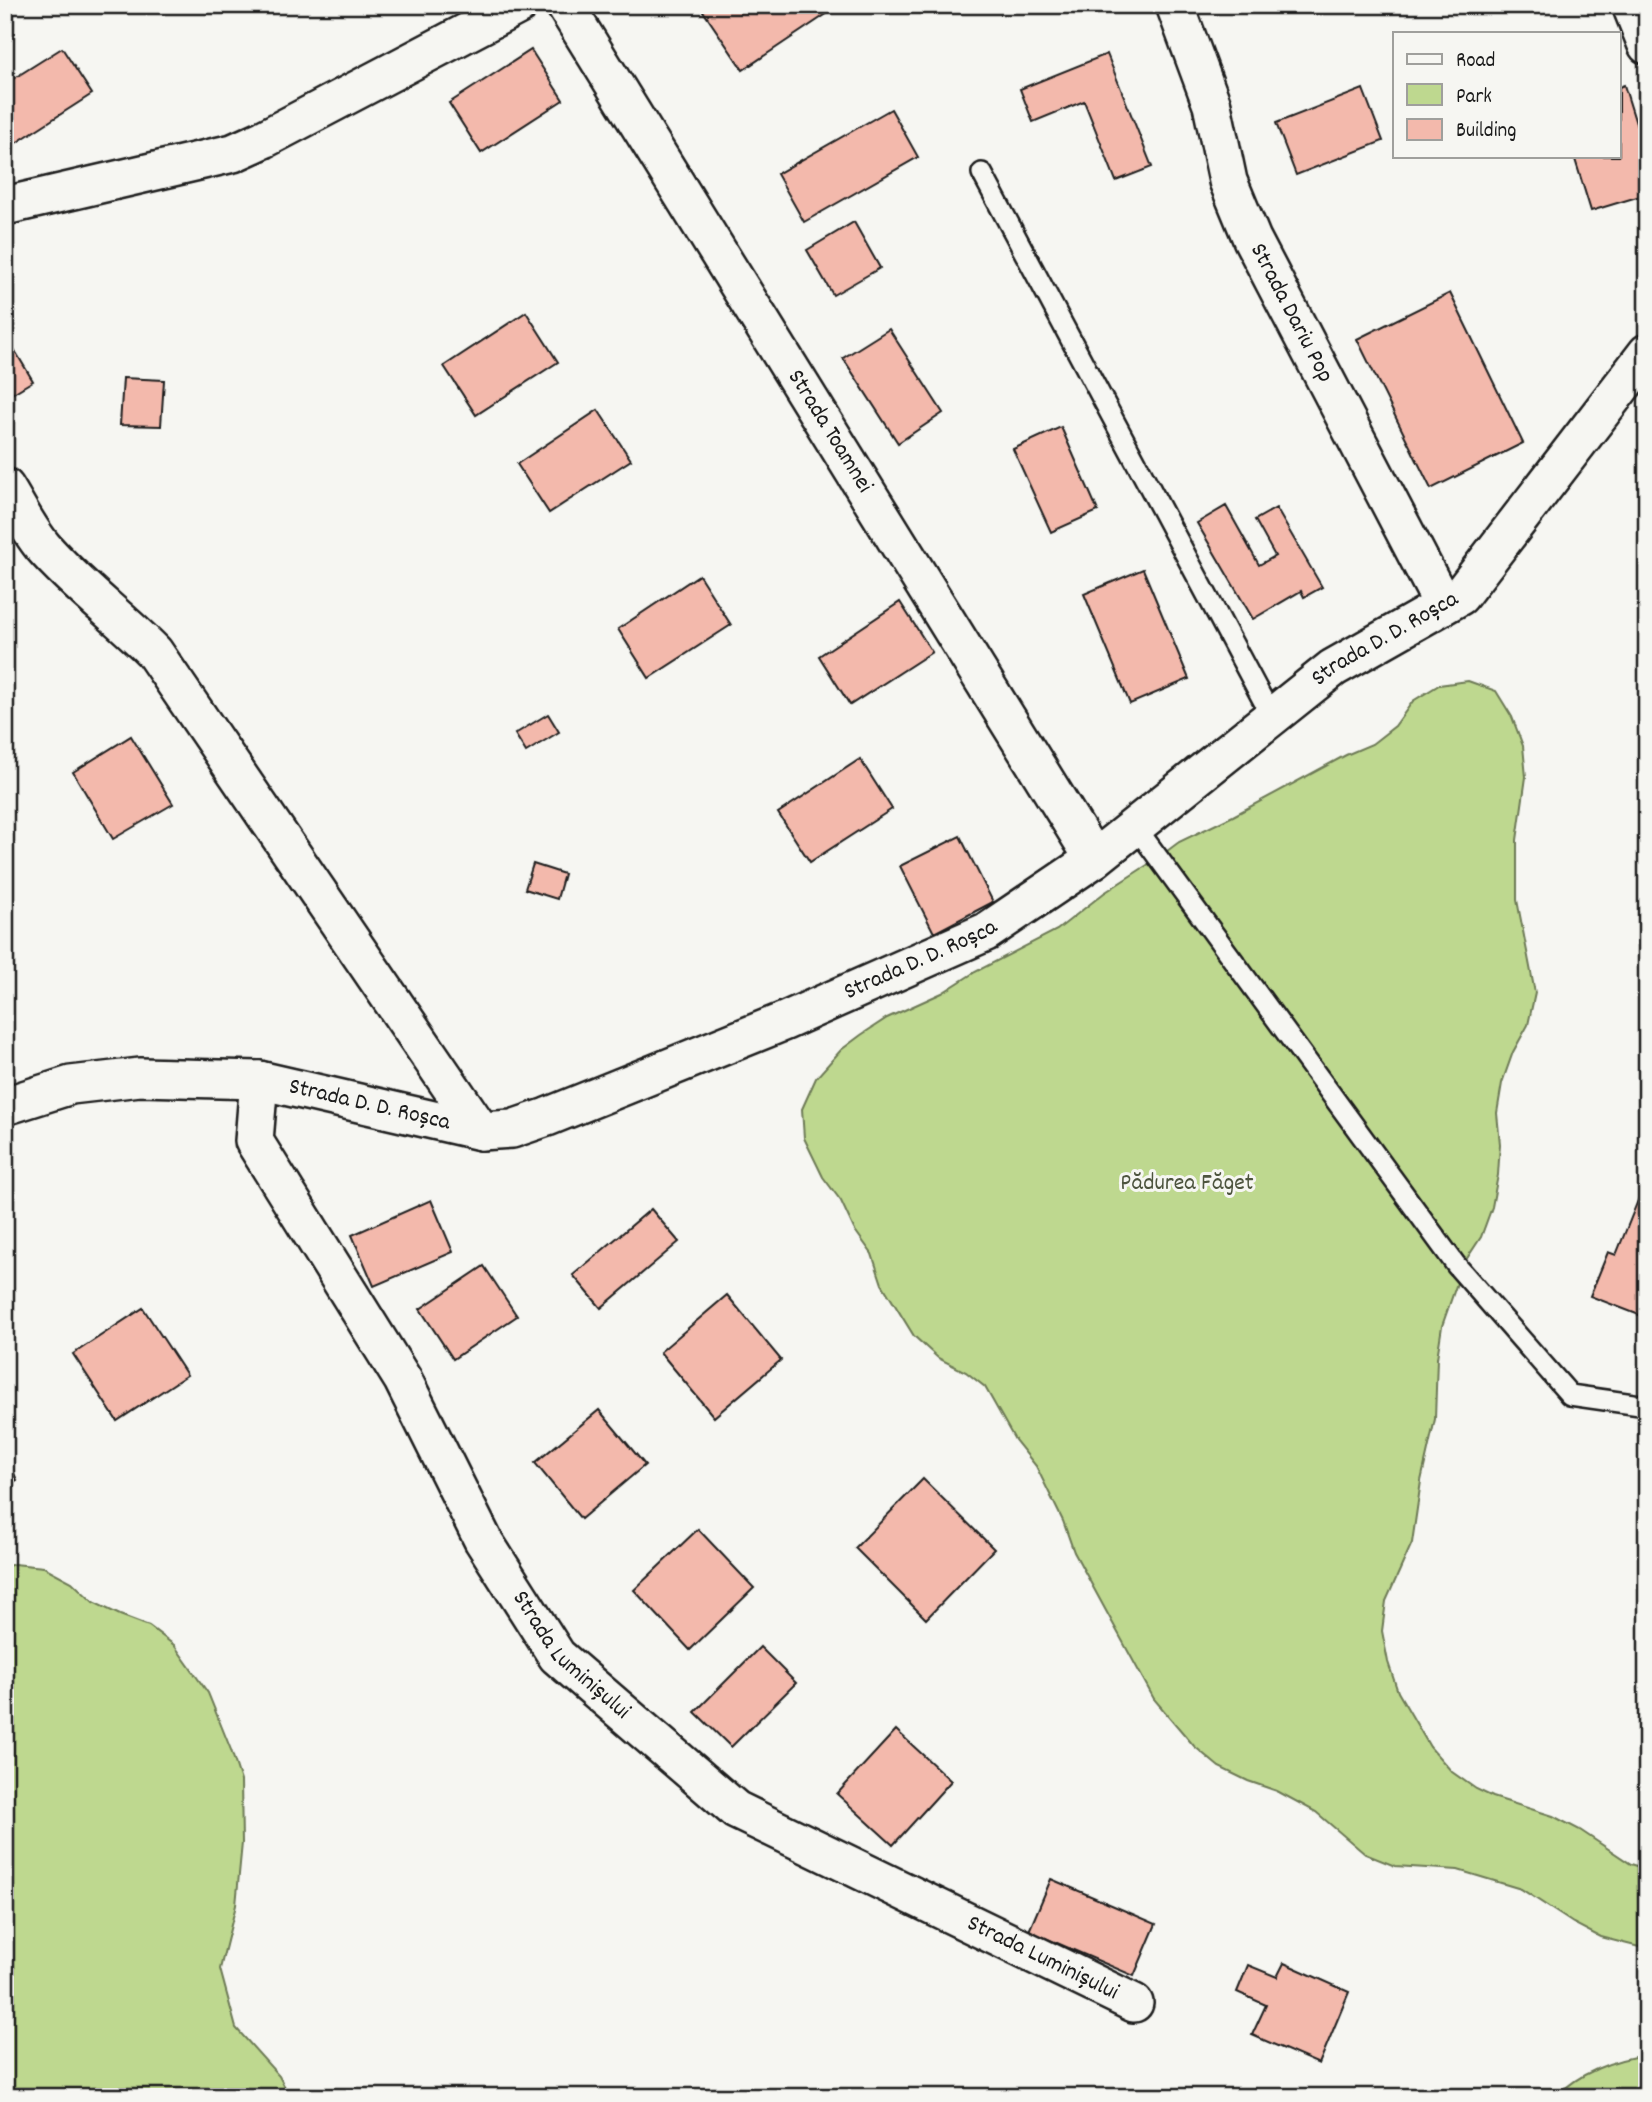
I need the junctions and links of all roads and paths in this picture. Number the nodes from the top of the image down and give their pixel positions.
1 (519, 5) edge
2 (565, 5) edge
3 (1175, 5) edge
4 (1631, 5) edge
5 (1647, 45) edge
6 (982, 173) dead end
7 (5, 206) edge
8 (1647, 353) edge
9 (5, 486) edge
10 (1443, 605) junction
11 (1272, 717) junction
12 (1135, 826) junction
13 (1094, 859) junction
14 (259, 1080) junction
15 (5, 1106) edge
16 (481, 1131) junction
17 (1647, 1406) edge
18 (1134, 2003) dead end

1 - 7 street
2 - 13 street, Strada Toamnei
3 - 10 street, Strada Dariu Pop
4 - 5 street
6 - 11 lane
8 - 10 street, Strada D. D. Roșca
9 - 16 street
10 - 11 street, Strada D. D. Roșca
11 - 12 street, Strada D. D. Roșca
12 - 13 street, Strada D. D. Roșca
12 - 17 lane
13 - 16 street, Strada D. D. Roșca
14 - 15 street, Strada D. D. Roșca
14 - 16 street, Strada D. D. Roșca
14 - 18 street, Strada Luminișului

